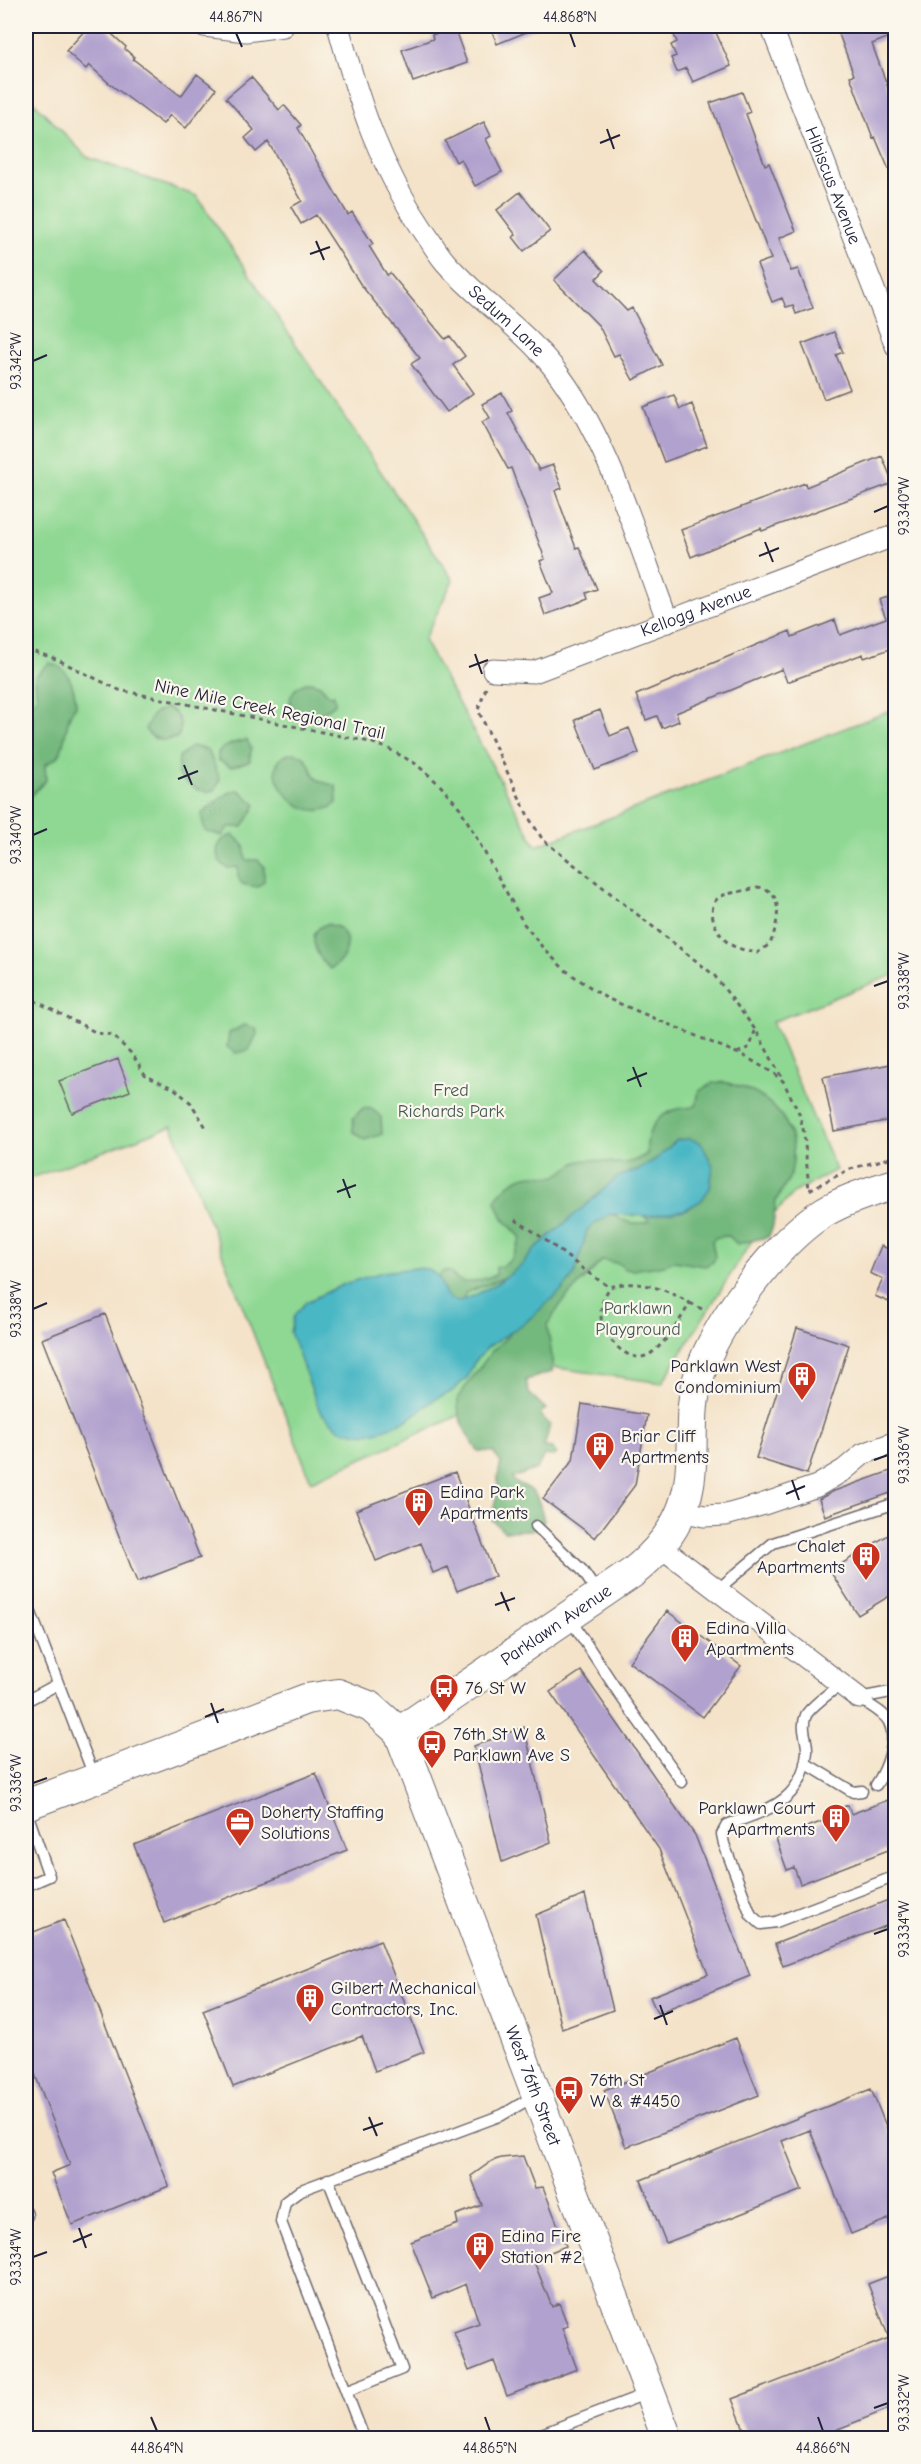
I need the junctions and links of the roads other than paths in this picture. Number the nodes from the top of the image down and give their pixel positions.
1 (204, 26) edge
2 (283, 26) edge
3 (338, 26) edge
4 (771, 26) edge
5 (896, 346) edge
6 (896, 535) edge
7 (668, 622) junction
8 (494, 670) road end
9 (896, 1184) edge
10 (896, 1442) edge
11 (896, 1503) edge
12 (681, 1511) junction
13 (536, 1526) dead end
14 (661, 1547) junction
15 (717, 1590) junction
16 (599, 1596) junction
17 (26, 1600) edge
18 (569, 1616) junction
19 (58, 1683) junction
20 (841, 1684) junction
21 (896, 1690) edge
22 (859, 1698) junction
23 (26, 1701) edge
24 (399, 1732) junction
25 (805, 1763) junction
26 (95, 1778) junction
27 (682, 1782) dead end
28 (876, 1785) dead end
29 (862, 1791) dead end
30 (26, 1804) edge
31 (26, 1810) edge
32 (896, 1876) edge
33 (26, 1886) edge
34 (537, 2095) junction
35 (328, 2180) junction
36 (346, 2391) junction
37 (650, 2392) junction
38 (364, 2439) edge
39 (531, 2439) edge
40 (667, 2439) edge

1 - 2 street
3 - 7 street, Sedum Lane
4 - 5 street, Hibiscus Avenue
6 - 7 street, Kellogg Avenue
7 - 8 street, Kellogg Avenue
9 - 12 street, Parklawn Avenue
10 - 12 street
11 - 15 lane
12 - 14 street, Parklawn Avenue
13 - 16 lane
14 - 15 street
14 - 16 street, Parklawn Avenue
15 - 20 street
16 - 18 street, Parklawn Avenue
17 - 19 lane
18 - 24 street, Parklawn Avenue
18 - 27 lane
19 - 23 lane
19 - 26 lane
20 - 22 street
20 - 25 lane
21 - 22 lane
22 - 28 lane
24 - 26 street
24 - 34 street, West 76th Street
25 - 29 lane
25 - 32 lane
26 - 30 street
31 - 33 lane
34 - 35 lane
34 - 37 street, West 76th Street
35 - 36 lane
35 - 36 lane
36 - 38 lane
37 - 39 lane
37 - 40 street, West 76th Street

